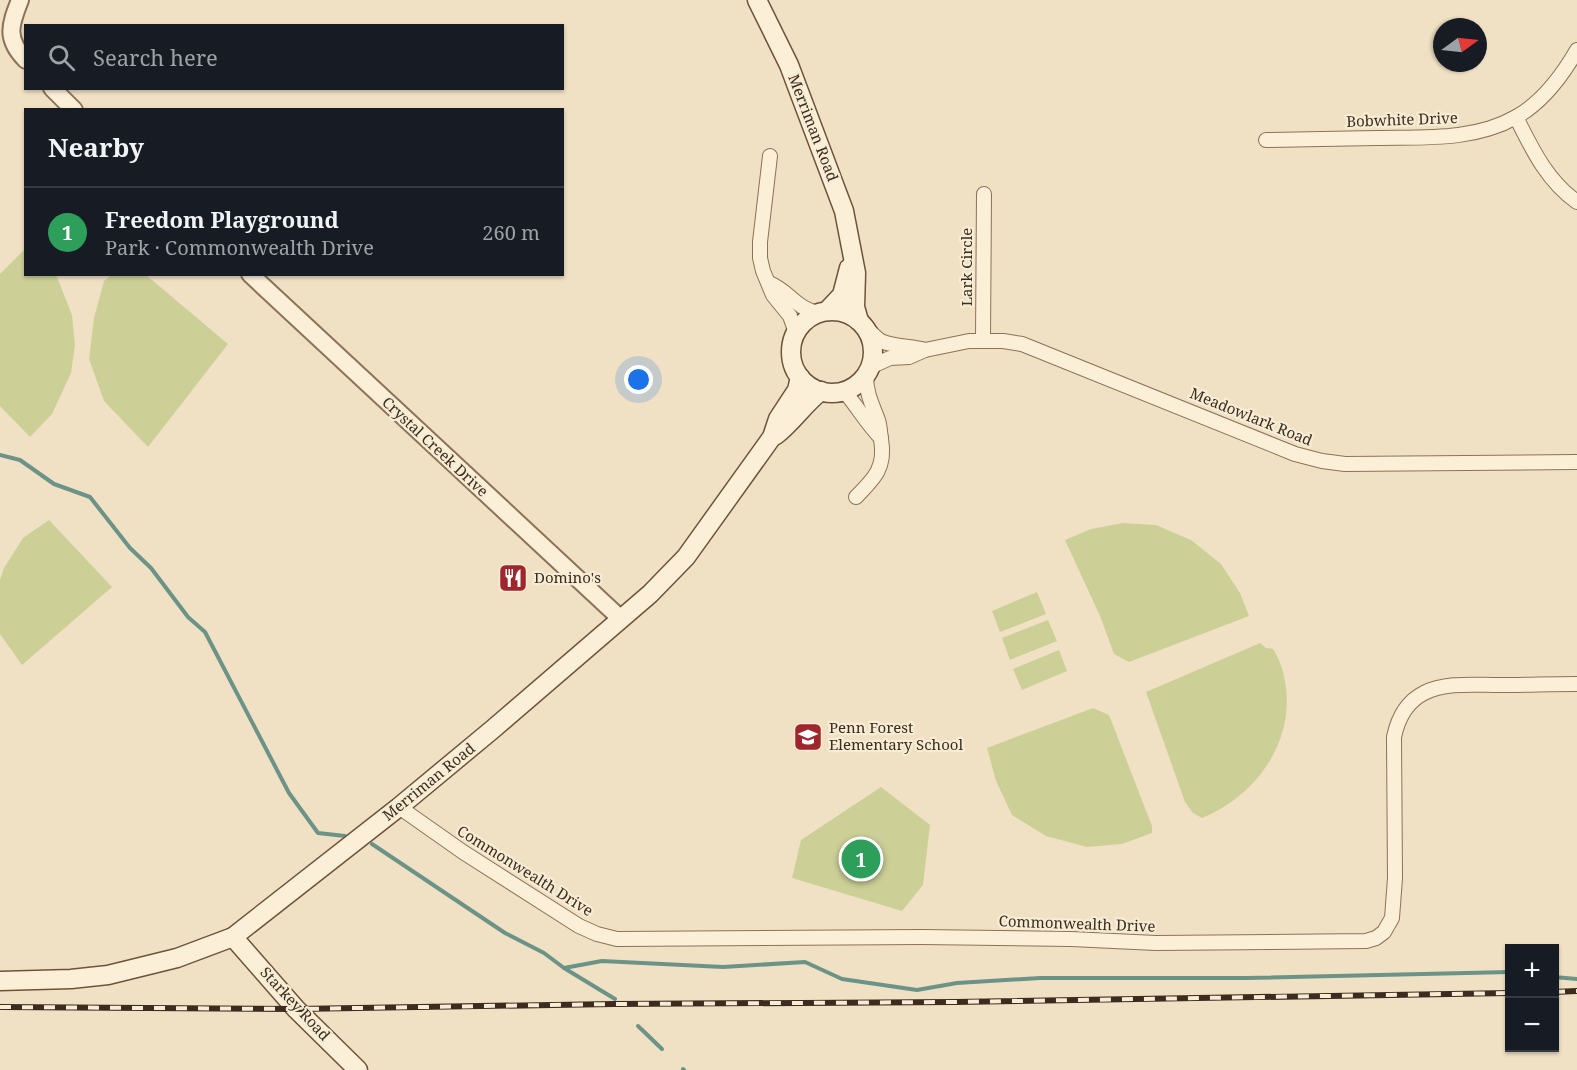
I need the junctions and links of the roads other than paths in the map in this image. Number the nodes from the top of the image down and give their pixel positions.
1 (20, 0) edge
2 (757, 0) edge
3 (1577, 50) edge
4 (24, 58) edge
5 (54, 90) edge
6 (72, 108) edge
7 (1516, 117) junction
8 (1266, 140) dead end
9 (770, 156) dead end
10 (984, 194) dead end
11 (1577, 202) edge
12 (853, 261) junction
13 (252, 276) edge
14 (769, 282) junction
15 (822, 312) junction
16 (862, 325) junction
17 (796, 333) junction
18 (983, 340) junction
19 (925, 350) junction
20 (868, 371) junction
21 (800, 377) junction
22 (821, 391) junction
23 (844, 391) junction
24 (772, 437) junction
25 (881, 438) junction
26 (1577, 462) edge
27 (856, 497) dead end
28 (621, 619) junction
29 (1577, 684) edge
30 (399, 807) junction
31 (233, 937) junction
32 (0, 981) edge
33 (358, 1070) edge

1 - 4 street
2 - 12 main road, Merriman Road
3 - 7 street, Bobwhite Drive
5 - 6 street
7 - 8 street, Bobwhite Drive
7 - 11 street
9 - 14 street
10 - 18 street, Lark Circle
12 - 15 main road, Merriman Road
12 - 16 main road, Merriman Road
13 - 28 street, Crystal Creek Drive
14 - 15 street
14 - 17 street
15 - 16 main road
15 - 17 main road
16 - 19 street, Meadowlark Road
16 - 20 main road
17 - 21 main road
18 - 19 street, Meadowlark Road
18 - 26 street, Meadowlark Road
19 - 20 street, Meadowlark Road
20 - 23 main road
20 - 25 street
21 - 22 main road
21 - 24 main road, Merriman Road
22 - 23 main road
22 - 24 main road, Merriman Road
23 - 25 street
24 - 28 main road, Merriman Road
25 - 27 street
28 - 30 main road, Merriman Road
29 - 30 street, Commonwealth Drive
30 - 31 main road, Merriman Road
31 - 32 main road, Merriman Road
31 - 33 main road, Starkey Road

